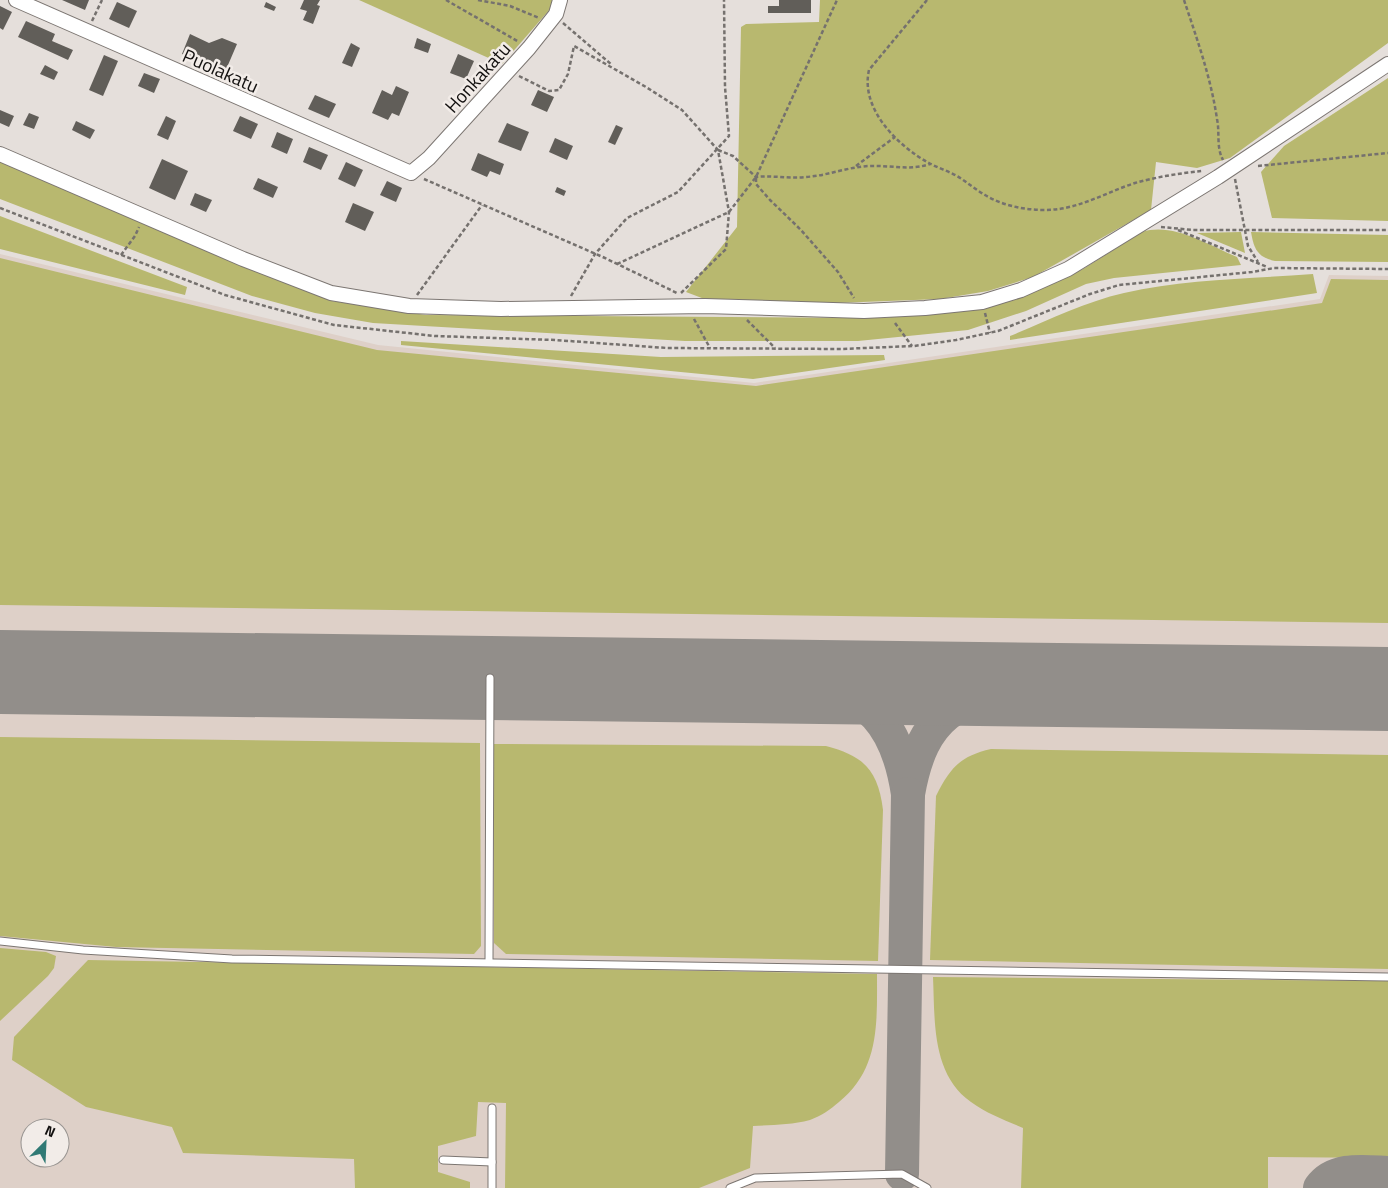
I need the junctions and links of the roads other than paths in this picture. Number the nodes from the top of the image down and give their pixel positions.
1 (16, 0) edge
2 (560, 0) edge
3 (1388, 64) edge
4 (0, 154) edge
5 (411, 173) joint
6 (490, 678) dead end
7 (0, 941) edge
8 (489, 962) junction
9 (1388, 977) edge
10 (492, 1108) dead end
11 (443, 1160) dead end
12 (492, 1162) junction
13 (492, 1188) edge
14 (730, 1188) edge
15 (927, 1188) edge

1 - 5 street, Puolakatu
2 - 5 street, Honkakatu
3 - 4 street
6 - 8 lane
7 - 8 lane
8 - 9 lane
10 - 12 lane
11 - 12 lane
12 - 13 lane
14 - 15 lane

